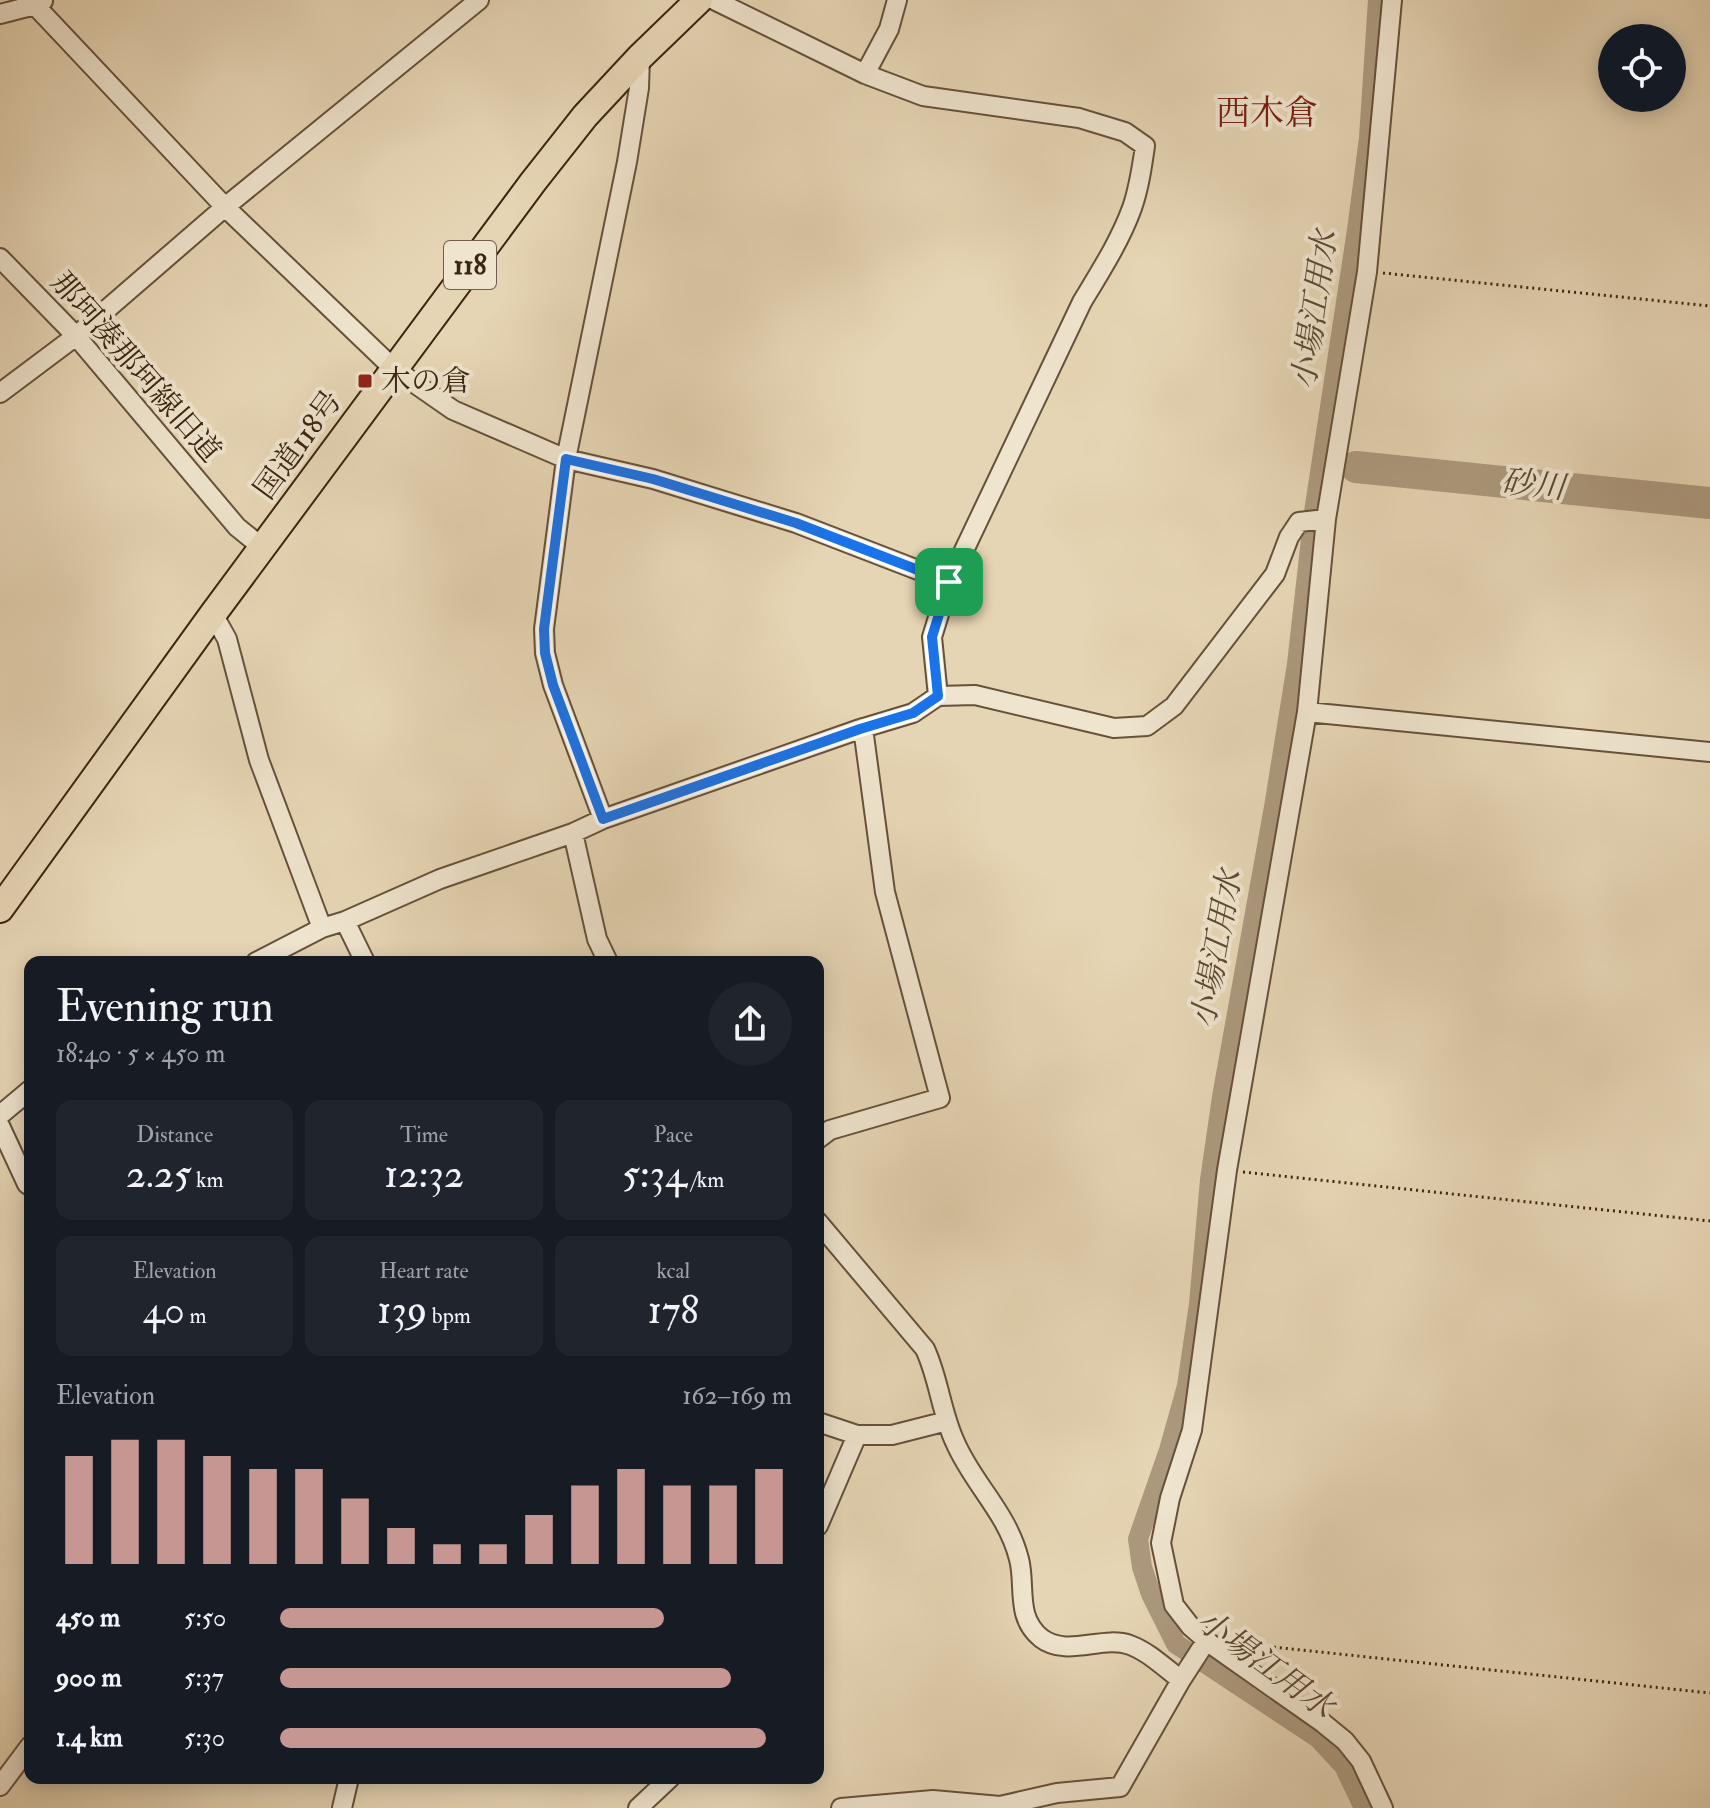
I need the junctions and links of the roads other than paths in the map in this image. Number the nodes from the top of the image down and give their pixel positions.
1 (479, 0) edge
2 (699, 0) edge
3 (714, 0) edge
4 (897, 0) edge
5 (1392, 0) edge
6 (37, 2) edge
7 (0, 14) edge
8 (640, 57) junction
9 (865, 74) junction
10 (225, 207) junction
11 (0, 258) edge
12 (76, 336) junction
13 (394, 369) junction
14 (0, 393) edge
15 (566, 459) junction
16 (1315, 520) junction
17 (263, 548) junction
18 (949, 582) junction
19 (213, 614) junction
20 (938, 696) junction
21 (1307, 712) junction
22 (863, 728) junction
23 (1710, 752) edge
24 (603, 819) junction
25 (573, 833) junction
26 (0, 909) edge
27 (345, 921) junction
28 (322, 928) junction
29 (268, 956) edge
30 (362, 956) edge
31 (605, 956) edge
32 (24, 1095) edge
33 (0, 1115) edge
34 (0, 1126) edge
35 (824, 1134) edge
36 (24, 1178) edge
37 (824, 1229) edge
38 (947, 1421) junction
39 (824, 1424) edge
40 (857, 1435) junction
41 (824, 1512) edge
42 (1207, 1647) junction
43 (1184, 1675) junction
44 (24, 1754) edge
45 (348, 1784) edge
46 (664, 1784) edge
47 (0, 1786) edge
48 (342, 1808) edge
49 (638, 1808) edge
50 (841, 1808) edge
51 (1383, 1808) edge

1 - 10 street
2 - 8 highway, 国道118号 / 118
3 - 9 street
4 - 9 street
5 - 16 street
6 - 7 street
6 - 10 street
8 - 13 highway, 国道118号 / 118
8 - 15 street
9 - 18 street
10 - 12 street
10 - 13 street
11 - 12 street, 那珂湊那珂線旧道
12 - 14 street
12 - 17 street, 那珂湊那珂線旧道
13 - 15 street
13 - 17 highway, 国道118号 / 118
15 - 18 street
15 - 24 street
16 - 20 street
16 - 21 street
17 - 19 highway, 国道118号 / 118
18 - 20 street
19 - 26 highway, 国道118号 / 118
19 - 28 street
20 - 22 street
21 - 23 street
21 - 42 street
22 - 24 street
22 - 35 street
24 - 25 street
25 - 27 street
25 - 31 street
27 - 28 street
27 - 30 street
28 - 29 street
32 - 33 street
34 - 36 street
37 - 38 street
38 - 40 street
38 - 43 street
39 - 40 street
40 - 41 street
42 - 43 street
42 - 51 street
43 - 50 street
44 - 47 street
45 - 48 street
46 - 49 street

